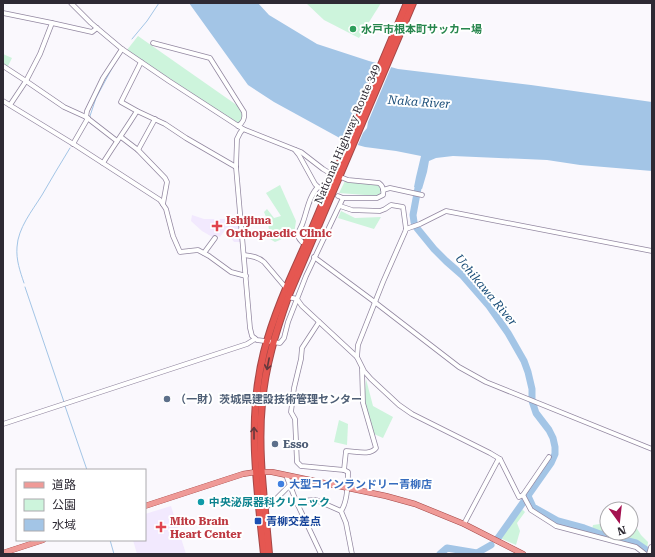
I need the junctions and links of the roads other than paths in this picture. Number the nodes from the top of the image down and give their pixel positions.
1 (71, 3) edge
2 (407, 3) edge
3 (413, 3) edge
4 (3, 13) edge
5 (52, 23) junction
6 (97, 28) junction
7 (153, 43) dead end
8 (122, 49) junction
9 (141, 62) junction
10 (3, 66) edge
11 (26, 81) junction
12 (3, 101) edge
13 (10, 105) junction
14 (137, 111) junction
15 (87, 117) junction
16 (155, 119) junction
17 (238, 126) junction
18 (243, 129) junction
19 (121, 137) junction
20 (117, 141) junction
21 (73, 144) junction
22 (294, 149) junction
23 (138, 150) junction
24 (103, 163) junction
25 (236, 167) junction
26 (341, 167) junction
27 (337, 175) junction
28 (318, 187) junction
29 (323, 189) dead end
30 (383, 190) junction
31 (422, 195) dead end
32 (338, 196) dead end
33 (343, 198) junction
34 (163, 204) junction
35 (340, 206) junction
36 (406, 229) junction
37 (215, 238) dead end
38 (302, 242) dead end
39 (652, 251) edge
40 (204, 253) junction
41 (244, 255) junction
42 (314, 258) junction
43 (246, 276) junction
44 (286, 288) junction
45 (288, 297) junction
46 (297, 299) junction
47 (375, 302) junction
48 (319, 322) junction
49 (255, 338) junction
50 (270, 341) junction
51 (357, 357) junction
52 (362, 367) junction
53 (3, 424) edge
54 (652, 449) edge
55 (549, 457) dead end
56 (500, 459) junction
57 (344, 470) junction
58 (259, 471) junction
59 (286, 475) junction
60 (290, 485) junction
61 (347, 488) junction
62 (524, 496) junction
63 (296, 501) junction
64 (146, 506) edge
65 (265, 508) junction
66 (341, 512) junction
67 (464, 524) junction
68 (40, 541) edge
69 (652, 547) edge
70 (511, 548) junction
71 (3, 553) edge
72 (264, 554) edge
73 (269, 554) edge
74 (321, 554) edge
75 (352, 554) edge
76 (512, 554) edge
77 (523, 554) edge
78 (645, 554) edge
79 (649, 554) edge

1 - 6 street
2 - 26 highway, National Highway Route 349
3 - 26 highway, National Highway Route 349
4 - 5 street
5 - 6 street
5 - 11 street
6 - 8 street
7 - 17 street
8 - 9 street
8 - 15 street
9 - 14 street
9 - 17 street
10 - 11 street
11 - 13 street
11 - 15 street
12 - 13 street
13 - 21 street
14 - 16 street
14 - 19 street
15 - 20 street
15 - 21 street
16 - 23 street
16 - 25 street
17 - 18 street
18 - 22 street
18 - 25 street
19 - 20 street
19 - 23 street
20 - 24 street
21 - 24 street
22 - 27 street
22 - 28 street
23 - 34 street
24 - 34 street
25 - 41 street
26 - 27 highway, National Highway Route 349
27 - 30 street
27 - 44 highway, National Highway Route 349
27 - 45 highway, National Highway Route 349
28 - 29 street
28 - 38 street
30 - 31 street
30 - 33 street
32 - 33 street
33 - 35 street
34 - 40 street
35 - 36 street
35 - 42 street
36 - 39 street
36 - 47 street
37 - 40 street
40 - 43 street
41 - 43 street
41 - 44 street
42 - 46 street
42 - 47 street
43 - 49 street
44 - 50 highway, National Highway Route 349
45 - 46 street
45 - 50 highway, National Highway Route 349
46 - 48 street
46 - 50 street
47 - 51 street
47 - 54 street
48 - 51 street
48 - 57 street
49 - 50 street
49 - 53 street
50 - 58 highway, National Highway Route 349
51 - 52 street
52 - 56 street
52 - 57 street
55 - 62 street
56 - 62 street
56 - 67 street
57 - 61 street
58 - 59 main road
58 - 64 main road
58 - 65 highway, National Highway Route 349
58 - 72 highway, National Highway Route 349
59 - 60 street
59 - 61 main road
60 - 63 street
60 - 65 street
61 - 66 street
61 - 67 main road
62 - 78 street
63 - 66 street
63 - 74 street
65 - 73 highway, National Highway Route 349
66 - 75 street
67 - 70 main road
68 - 71 main road
69 - 79 street
70 - 76 street
70 - 77 main road

